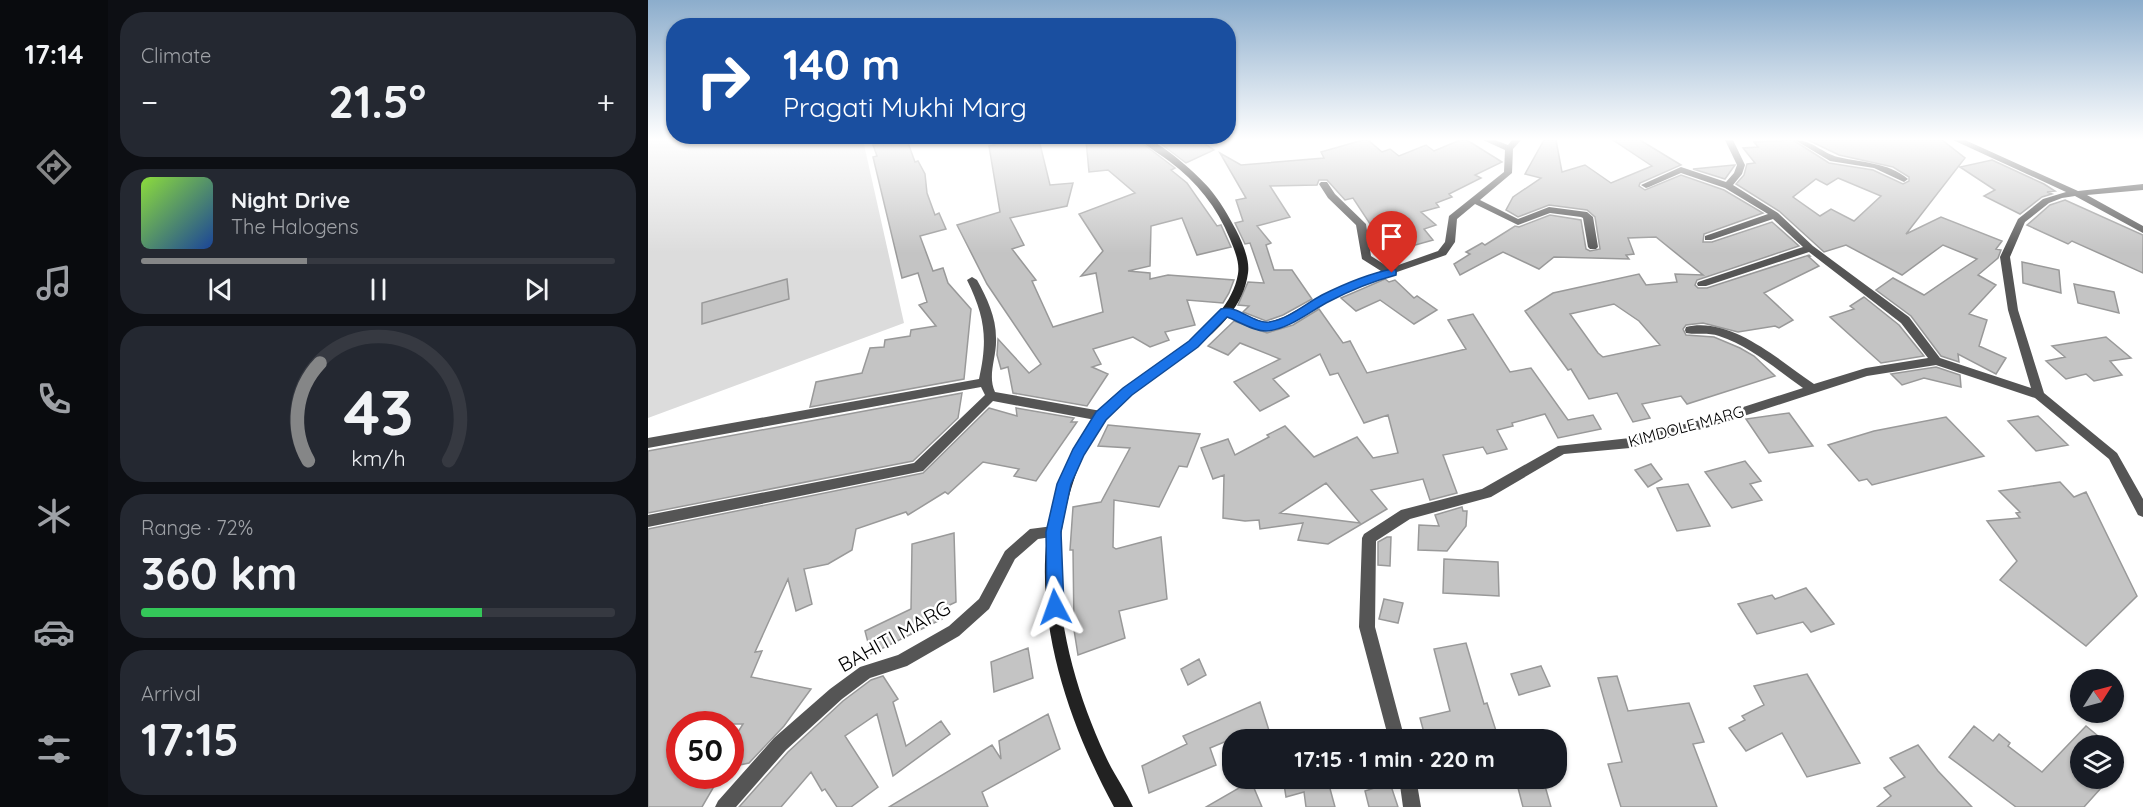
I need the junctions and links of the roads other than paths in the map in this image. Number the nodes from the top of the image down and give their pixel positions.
1 (1196, 178) edge
2 (1502, 178) edge
3 (1663, 178) edge
4 (1704, 178) edge
5 (1735, 178) edge
6 (1901, 178) edge
7 (2042, 178) edge
8 (1904, 179) dead end
9 (1324, 184) dead end
10 (1646, 185) dead end
11 (1728, 186) junction
12 (2143, 187) edge
13 (2076, 193) junction
14 (1473, 200) junction
15 (1775, 215) junction
16 (2143, 230) edge
17 (1708, 238) dead end
18 (1593, 247) dead end
19 (1810, 248) junction
20 (1392, 273) junction
21 (972, 280) dead end
22 (1702, 284) dead end
23 (1225, 311) junction
24 (1690, 330) dead end
25 (1936, 361) junction
26 (984, 382) junction
27 (1811, 388) junction
28 (2039, 395) junction
29 (991, 396) junction
30 (1101, 416) junction
31 (648, 443) edge
32 (2143, 511) edge
33 (648, 521) edge
34 (1053, 532) junction
35 (1394, 729) edge
36 (1409, 789) edge
37 (724, 807) edge
38 (1124, 807) edge
39 (1412, 807) edge

1 - 23 main road
2 - 14 street
3 - 10 street
4 - 11 street
5 - 11 street
6 - 8 street
7 - 13 street
9 - 20 street
11 - 15 street
12 - 13 street
13 - 16 street
13 - 28 street
14 - 18 street
14 - 20 street
15 - 17 street
15 - 19 street
19 - 22 street
19 - 25 street
20 - 23 street
21 - 26 street
23 - 30 main road
24 - 27 street
25 - 27 street, KIMDOLE MARG
25 - 28 street
26 - 29 street
26 - 31 street
27 - 35 street, KIMDOLE MARG
28 - 32 street
29 - 30 street
29 - 33 street
30 - 34 main road
34 - 37 street, BAHITI MARG
34 - 38 main road
36 - 39 street

